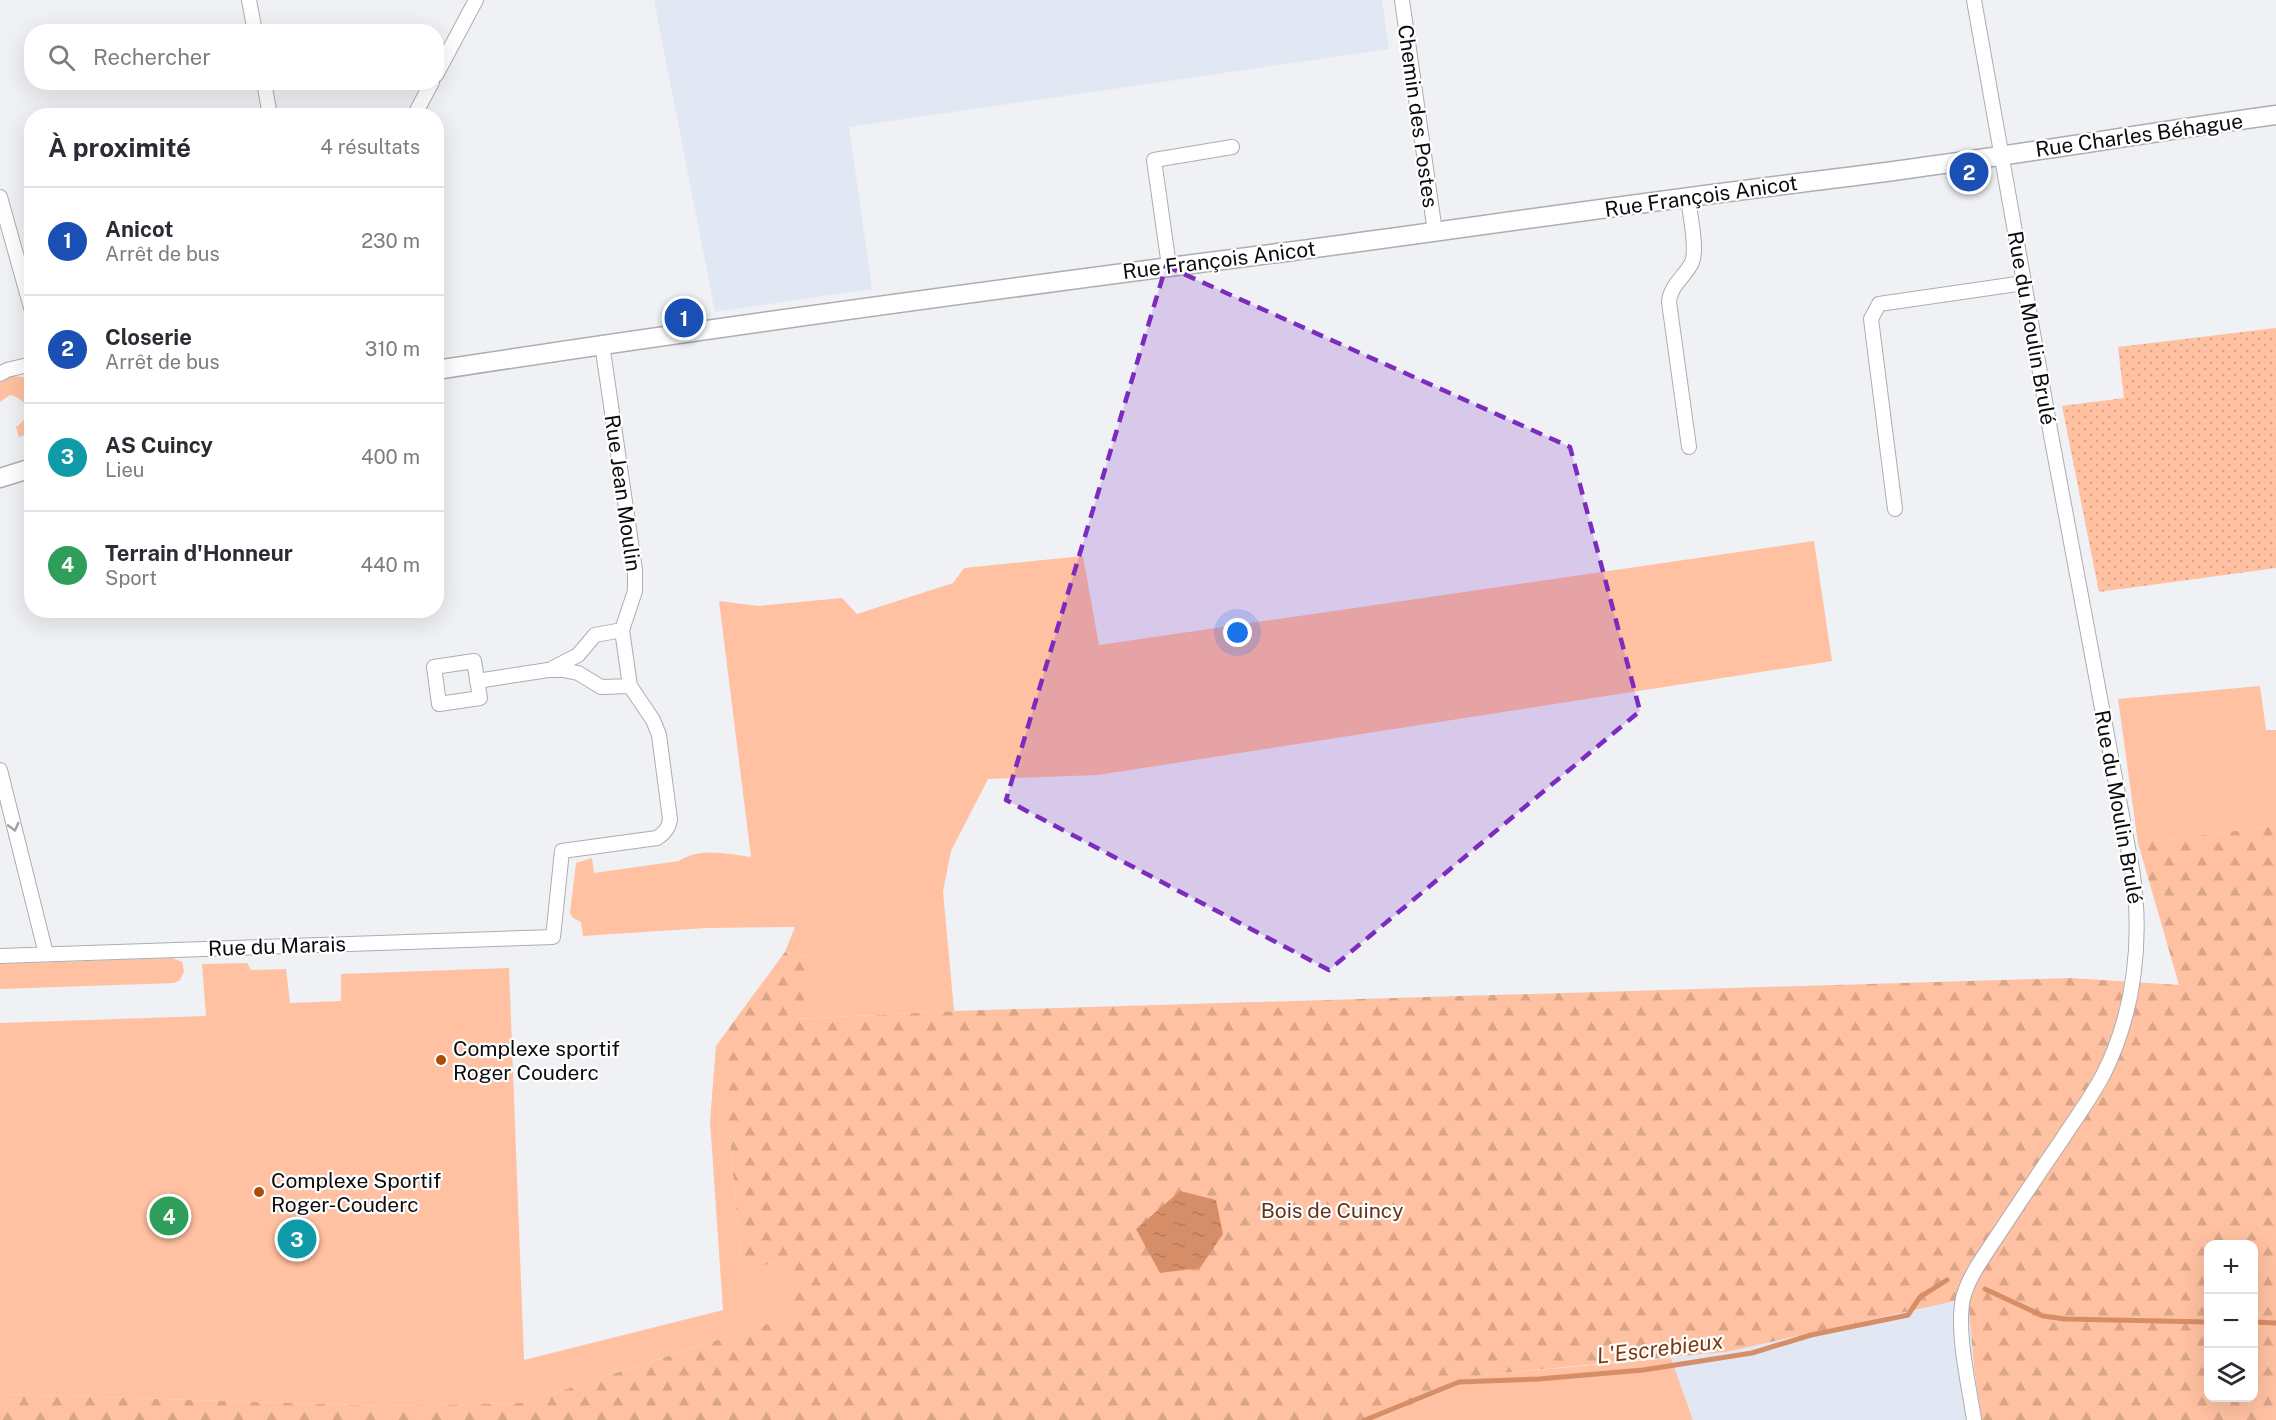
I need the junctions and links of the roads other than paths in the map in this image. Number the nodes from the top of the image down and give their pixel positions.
1 (249, 0) edge
2 (476, 0) edge
3 (1402, 0) edge
4 (1974, 0) edge
5 (254, 24) edge
6 (444, 60) edge
7 (265, 90) edge
8 (428, 90) edge
9 (269, 108) edge
10 (418, 108) edge
11 (2276, 115) edge
12 (1232, 147) dead end
13 (2002, 155) junction
14 (1688, 196) junction
15 (0, 197) edge
16 (1435, 232) junction
17 (1169, 267) junction
18 (24, 282) edge
19 (2024, 283) junction
20 (602, 344) junction
21 (24, 366) edge
22 (444, 369) edge
23 (0, 374) edge
24 (1689, 447) dead end
25 (24, 470) edge
26 (0, 478) edge
27 (1895, 509) dead end
28 (622, 630) junction
29 (548, 670) junction
30 (477, 681) dead end
31 (630, 686) junction
32 (0, 770) edge
33 (553, 937) joint
34 (46, 954) junction
35 (0, 956) edge
36 (1974, 1420) edge

1 - 5 street
2 - 6 street
3 - 16 street, Chemin des Postes
4 - 13 street, Rue du Moulin Brulé
7 - 9 street
8 - 10 street
11 - 13 street, Rue Charles Béhague
12 - 17 street
13 - 14 street, Rue François Anicot
13 - 19 street, Rue du Moulin Brulé
14 - 16 street, Rue François Anicot
14 - 24 street
15 - 18 street
16 - 17 street, Rue François Anicot
17 - 20 street, Rue François Anicot
19 - 27 street
19 - 36 street, Rue du Moulin Brulé
20 - 22 street, Rue François Anicot
20 - 28 street, Rue Jean Moulin
21 - 23 street
25 - 26 street
28 - 29 street
28 - 31 street, Rue Jean Moulin
29 - 30 street
29 - 31 street
31 - 33 street, Rue Jean Moulin
32 -> 34 street
33 - 34 street, Rue du Marais
34 - 35 street, Rue du Marais

